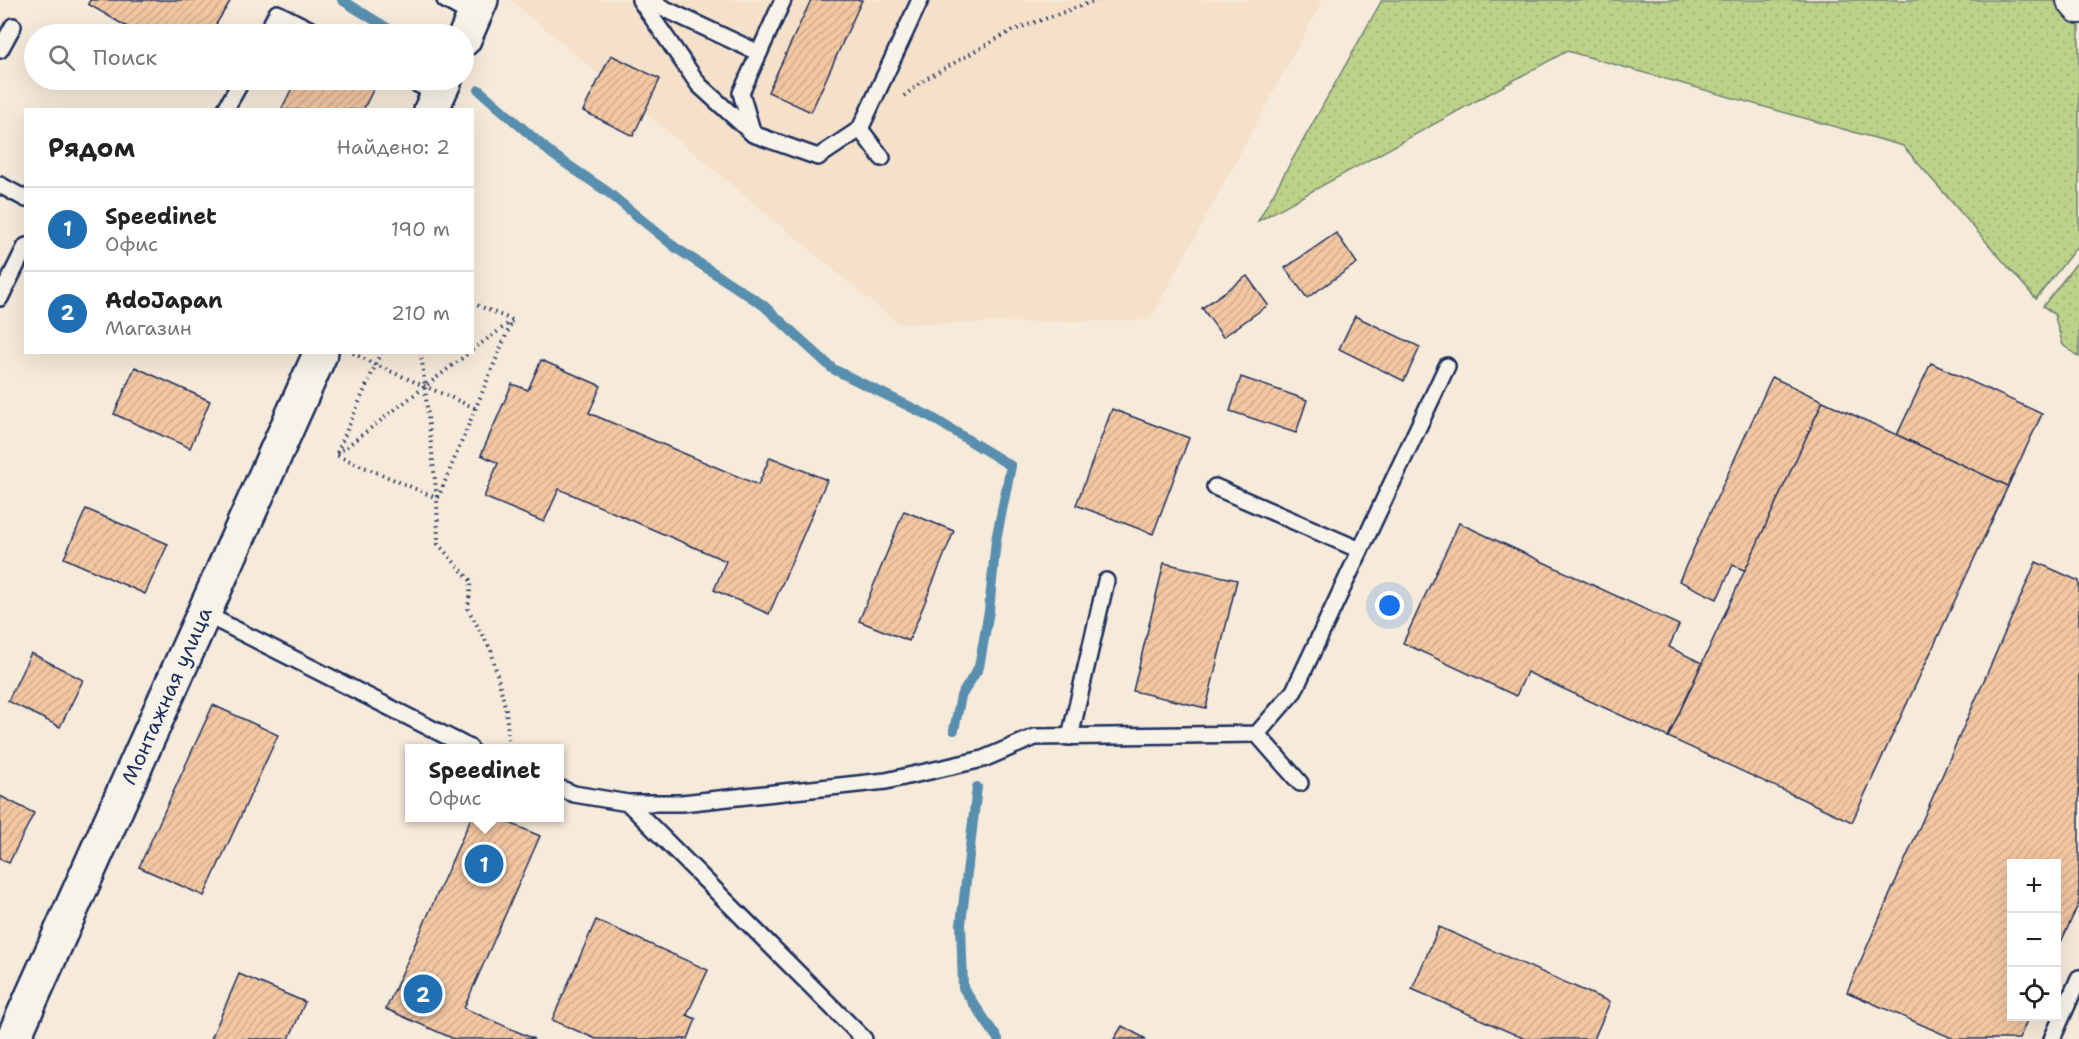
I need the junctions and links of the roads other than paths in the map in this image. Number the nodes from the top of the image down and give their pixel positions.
1 (445, 0) edge
2 (640, 0) edge
3 (646, 0) edge
4 (783, 0) edge
5 (920, 0) edge
6 (2073, 0) edge
7 (2079, 7) edge
8 (473, 18) edge
9 (271, 24) edge
10 (299, 24) edge
11 (13, 26) dead end
12 (0, 50) edge
13 (759, 53) junction
14 (236, 90) edge
15 (226, 108) edge
16 (860, 129) junction
17 (753, 134) junction
18 (882, 158) dead end
19 (0, 185) edge
20 (24, 198) edge
21 (24, 250) edge
22 (0, 298) edge
23 (321, 354) edge
24 (1447, 366) dead end
25 (1215, 487) dead end
26 (1360, 550) junction
27 (1106, 581) dead end
28 (203, 613) junction
29 (1257, 734) junction
30 (1070, 737) junction
31 (462, 744) edge
32 (1300, 783) dead end
33 (564, 790) edge
34 (628, 803) junction
35 (2079, 978) edge
36 (12, 1039) edge
37 (864, 1039) edge
38 (2052, 1039) edge

1 - 8 lane
2 - 17 lane
3 - 13 lane
4 - 13 lane
5 - 16 lane
6 - 7 street
9 - 10 lane
11 - 12 lane
13 - 17 lane
14 - 15 lane
16 - 17 lane
16 - 18 lane
19 - 20 lane
21 - 22 lane
23 - 28 street, Монтажная улица
24 - 26 lane
25 - 26 lane
26 - 29 lane
27 - 30 lane
28 - 31 lane
28 - 36 street, Монтажная улица
29 - 30 lane
29 - 32 lane
30 - 34 lane
33 - 34 lane
34 - 37 lane
35 - 38 lane

